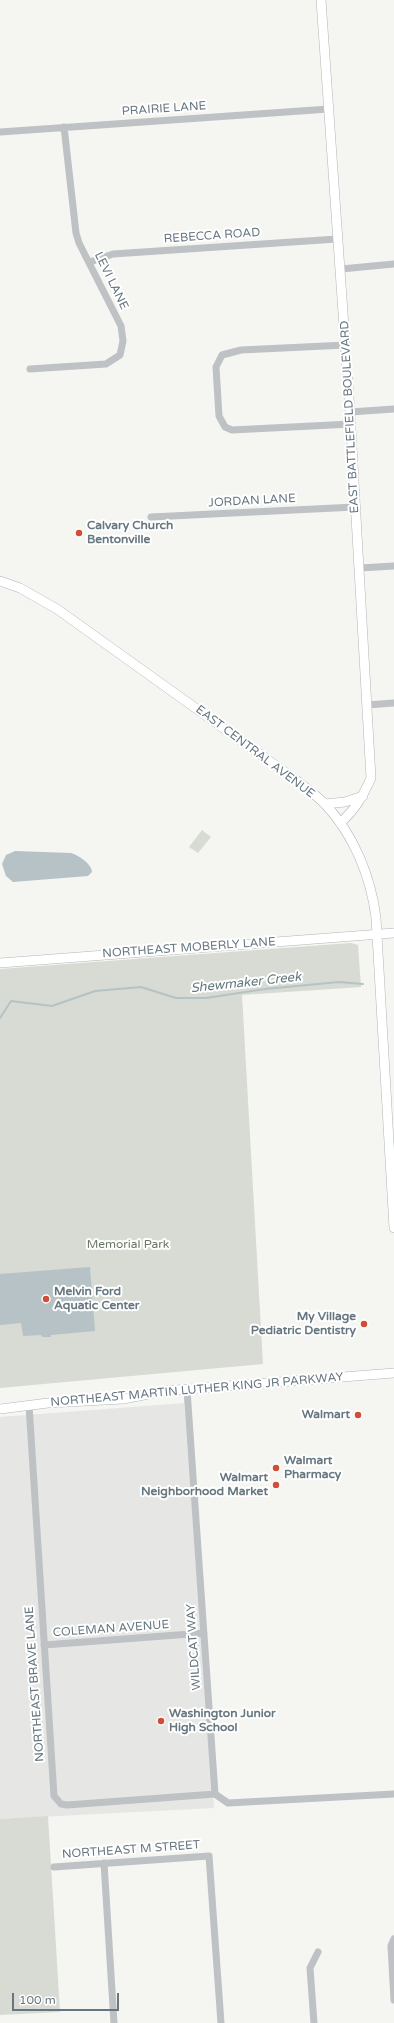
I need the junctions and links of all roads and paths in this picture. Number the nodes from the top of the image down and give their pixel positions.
1 (321, 0) edge
2 (329, 109) junction
3 (64, 127) junction
4 (0, 132) edge
5 (337, 239) junction
6 (90, 262) junction
7 (394, 264) edge
8 (341, 269) junction
9 (346, 345) junction
10 (30, 369) dead end
11 (394, 409) edge
12 (350, 412) junction
13 (351, 424) junction
14 (355, 507) junction
15 (151, 517) dead end
16 (394, 566) edge
17 (360, 568) junction
18 (0, 581) edge
19 (394, 703) edge
20 (367, 705) junction
21 (363, 796) junction
22 (325, 804) junction
23 (340, 823) junction
24 (394, 933) edge
25 (378, 934) junction
26 (0, 962) edge
27 (394, 1228) edge
28 (394, 1373) edge
29 (187, 1390) junction
30 (29, 1405) junction
31 (0, 1409) edge
32 (204, 1632) junction
33 (44, 1645) junction
34 (215, 1794) junction
35 (394, 1794) edge
36 (104, 1863) junction
37 (54, 1867) dead end
38 (394, 1939) edge
39 (318, 1952) dead end
40 (394, 2000) edge
41 (114, 2023) edge
42 (221, 2023) edge
43 (314, 2023) edge

1 - 2 street, EAST BATTLEFIELD BOULEVARD
2 - 3 street, PRAIRIE LANE
2 - 5 street, EAST BATTLEFIELD BOULEVARD
3 - 4 street, PRAIRIE LANE
3 - 6 street, LEVI LANE
5 - 6 street, REBECCA ROAD
5 - 8 street, EAST BATTLEFIELD BOULEVARD
6 - 10 street, LEVI LANE
7 - 8 street
8 - 9 street, EAST BATTLEFIELD BOULEVARD
9 - 12 street, EAST BATTLEFIELD BOULEVARD
9 - 13 street
11 - 12 street
12 - 13 street, EAST BATTLEFIELD BOULEVARD
13 - 14 street, EAST BATTLEFIELD BOULEVARD
14 - 15 street, JORDAN LANE
14 - 17 street, EAST BATTLEFIELD BOULEVARD
16 - 17 street
17 - 20 street, EAST BATTLEFIELD BOULEVARD
18 - 22 street, EAST CENTRAL AVENUE
19 - 20 street
20 - 21 street, EAST BATTLEFIELD BOULEVARD
21 - 22 street
21 - 23 street, EAST BATTLEFIELD BOULEVARD
22 - 23 street, EAST CENTRAL AVENUE
23 - 25 street, EAST CENTRAL AVENUE
24 - 25 street, NORTHEAST MOBERLY LANE
25 - 26 street, NORTHEAST MOBERLY LANE
25 - 27 street, EAST CENTRAL AVENUE
28 - 29 street, NORTHEAST MARTIN LUTHER KING JR PARKWAY
29 - 30 street, NORTHEAST MARTIN LUTHER KING JR PARKWAY
29 - 32 street, WILDCAT WAY
30 - 31 street, NORTHEAST MARTIN LUTHER KING JR PARKWAY
30 - 33 street, NORTHEAST BRAVE LANE
32 - 33 street, COLEMAN AVENUE
32 - 34 street, WILDCAT WAY
33 - 34 street, NORTHEAST BRAVE LANE
34 - 35 street
36 - 37 street, NORTHEAST M STREET
36 - 41 street
36 - 42 street, NORTHEAST M STREET
38 - 40 street
39 - 43 street

